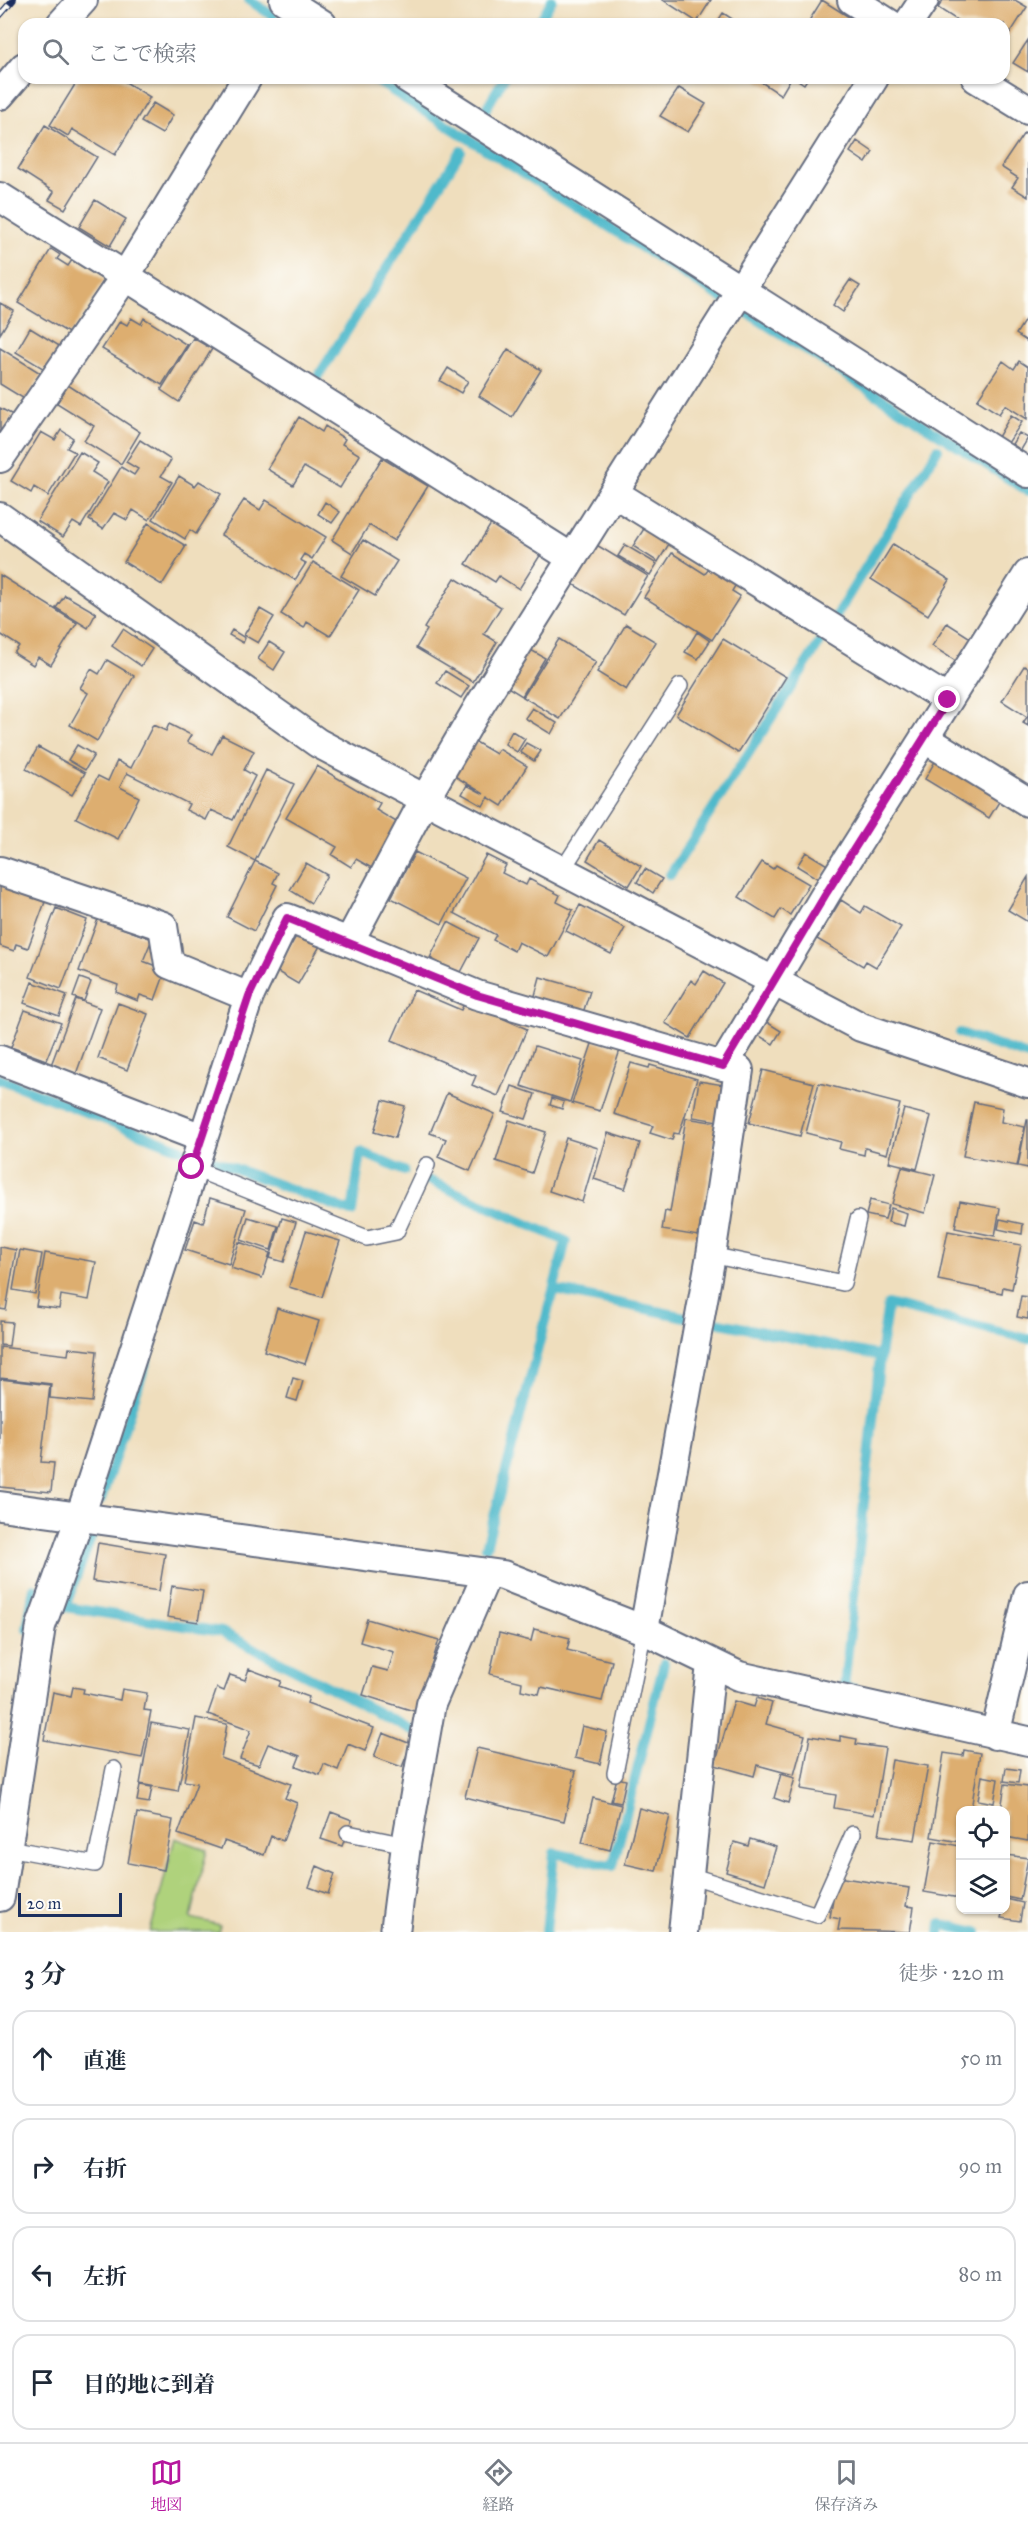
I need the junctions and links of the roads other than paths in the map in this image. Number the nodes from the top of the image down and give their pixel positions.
1 (83, 0) edge
2 (852, 0) edge
3 (924, 0) edge
4 (288, 7) edge
5 (66, 18) edge
6 (310, 18) edge
7 (880, 18) edge
8 (912, 18) edge
9 (18, 74) edge
10 (243, 84) edge
11 (416, 84) edge
12 (870, 84) edge
13 (986, 84) edge
14 (0, 95) edge
15 (1028, 110) edge
16 (0, 196) edge
17 (126, 275) junction
18 (741, 290) junction
19 (0, 458) edge
20 (1028, 473) edge
21 (614, 492) junction
22 (0, 518) edge
23 (572, 558) junction
24 (1028, 574) edge
25 (680, 686) dead end
26 (948, 700) junction
27 (924, 738) junction
28 (425, 799) junction
29 (1028, 802) edge
30 (0, 871) edge
31 (561, 872) junction
32 (349, 942) junction
33 (772, 983) junction
34 (249, 996) junction
35 (0, 1060) edge
36 (723, 1066) junction
37 (1028, 1083) edge
38 (202, 1138) junction
39 (427, 1165) dead end
40 (192, 1167) junction
41 (858, 1219) dead end
42 (711, 1256) junction
43 (0, 1506) edge
44 (81, 1517) junction
45 (487, 1574) junction
46 (1028, 1595) edge
47 (644, 1630) junction
48 (711, 1664) junction
49 (995, 1735) junction
50 (1028, 1741) edge
51 (114, 1769) dead end
52 (615, 1773) dead end
53 (348, 1833) dead end
54 (853, 1834) dead end
55 (406, 1845) junction
56 (8, 1848) junction
57 (689, 1875) junction
58 (0, 1897) edge
59 (395, 1932) edge
60 (683, 1932) edge

1 - 5 street
2 - 7 street
3 - 8 street
4 - 6 street
9 - 14 street
10 - 17 street
11 - 18 street
12 - 18 street
13 - 15 street
16 - 17 street
17 - 19 street
17 - 23 street
18 - 20 street
18 - 21 street
21 - 23 street
21 - 26 street
22 - 28 street
23 - 28 street
24 - 26 street
25 - 31 lane
26 - 27 street
27 - 29 street
27 - 33 street
28 - 31 street
28 - 32 street
30 - 34 street
31 - 33 street
32 - 34 street
32 - 36 street
33 - 36 street
33 - 37 street
34 - 38 street
35 - 38 street
36 - 42 street
38 - 40 street
39 - 40 lane
40 - 44 street
41 - 42 lane
42 - 47 street
43 - 44 street
44 - 45 street
44 - 56 street
45 - 47 street
45 - 55 street
46 - 49 street
47 - 48 street
47 - 52 lane
48 - 49 street
48 - 57 street
49 - 50 street
51 - 56 lane
53 - 55 lane
54 - 57 lane
55 - 59 street
56 - 58 street
57 - 60 street

